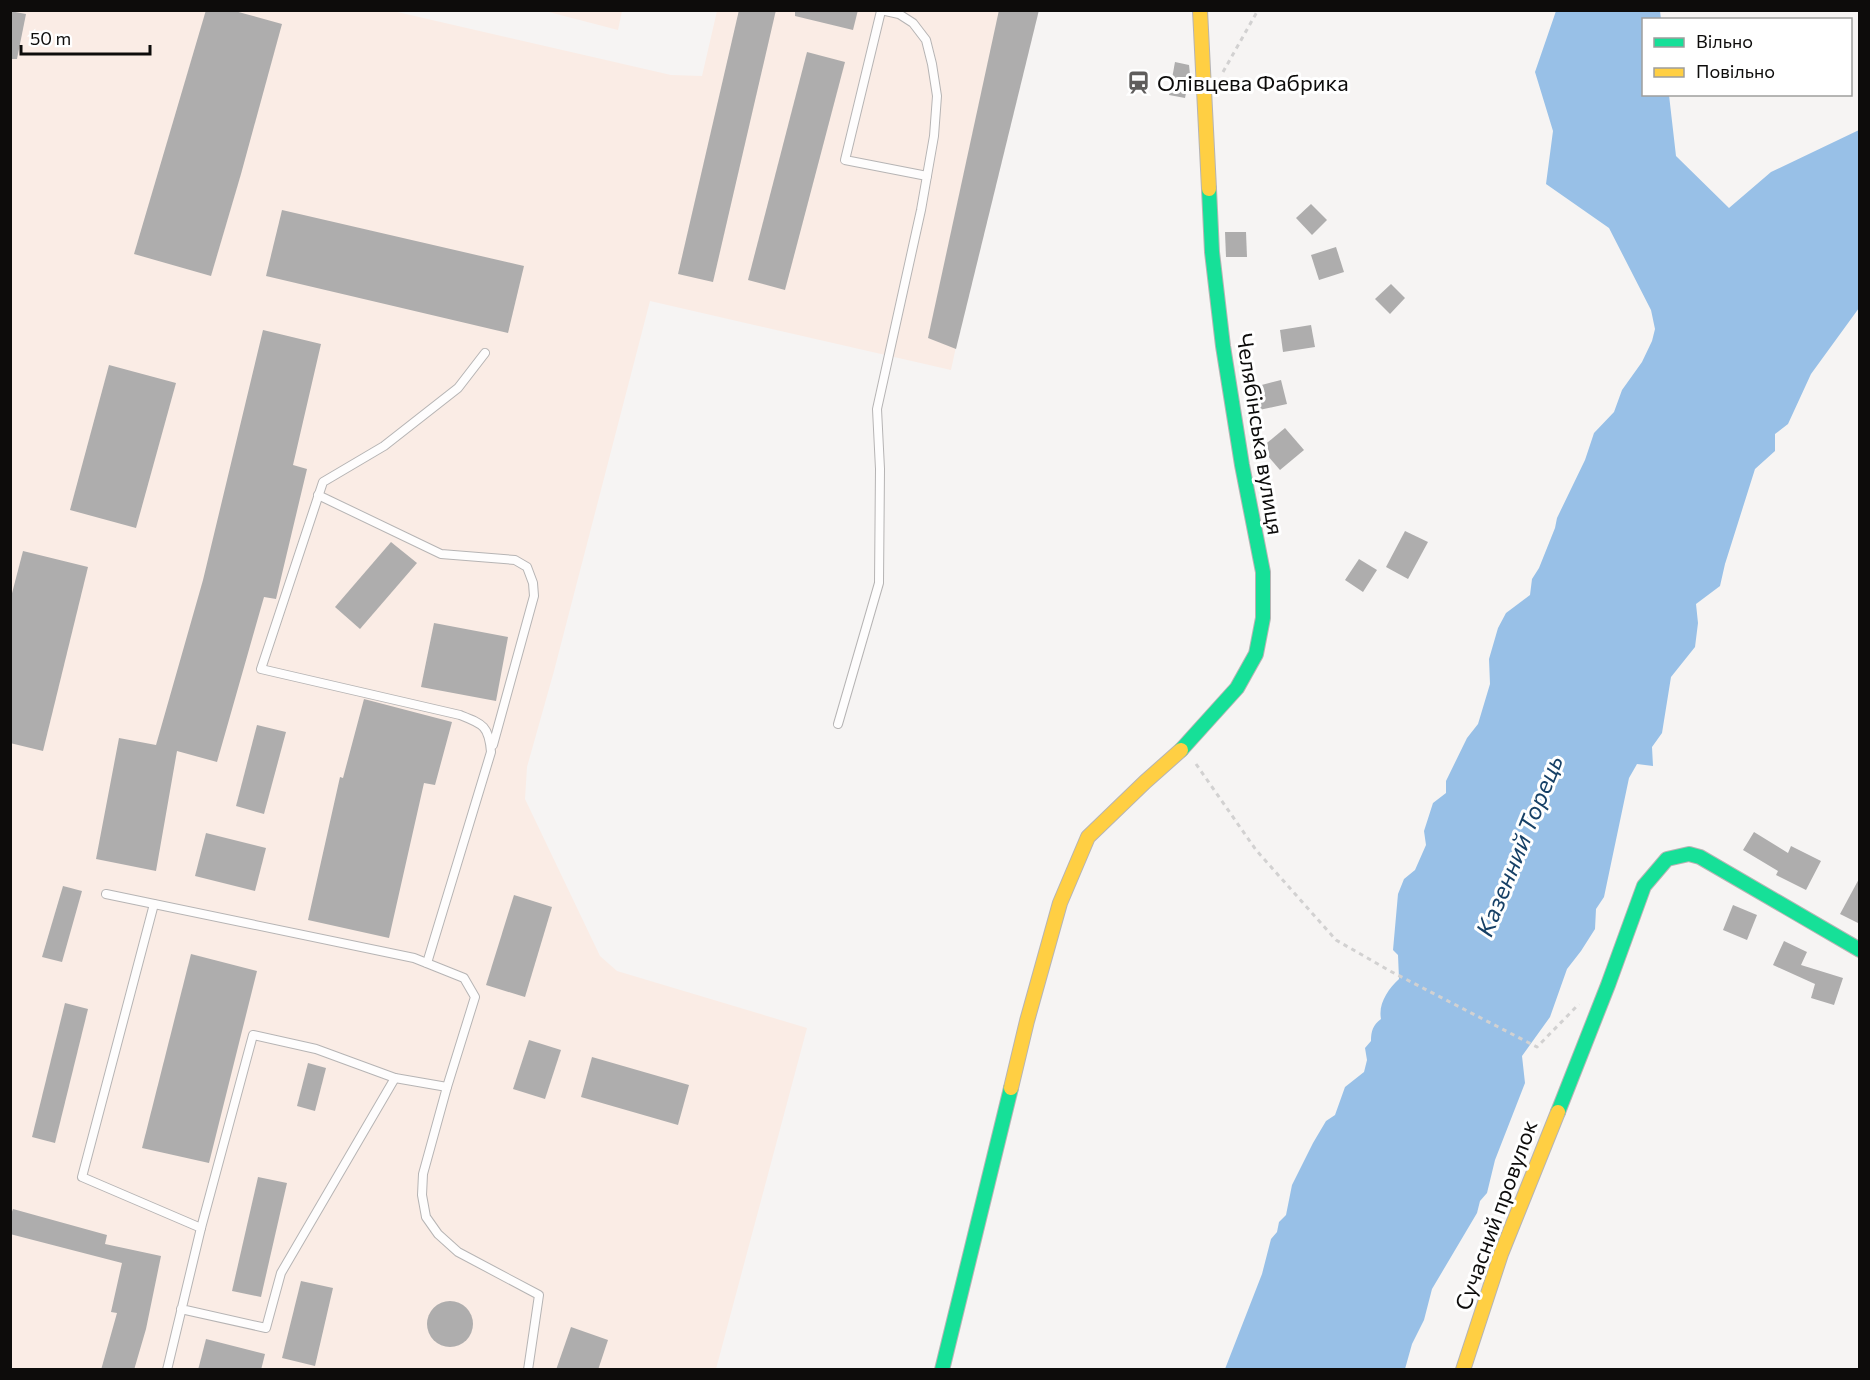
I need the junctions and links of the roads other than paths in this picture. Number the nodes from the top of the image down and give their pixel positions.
1 (1200, 10) edge
2 (881, 11) edge
3 (927, 176) junction
4 (485, 353) dead end
5 (318, 495) junction
6 (838, 724) dead end
7 (491, 752) junction
8 (106, 894) dead end
9 (154, 904) junction
10 (1860, 950) edge
11 (427, 963) junction
12 (395, 1078) junction
13 (447, 1087) junction
14 (201, 1228) junction
15 (182, 1309) junction
16 (167, 1370) edge
17 (528, 1370) edge
18 (942, 1370) edge
19 (1463, 1370) edge

1 - 18 street, Челябінська вулиця
2 - 3 lane
2 - 3 lane
3 - 6 lane
4 - 5 lane
5 - 7 lane
5 - 7 lane
7 - 11 lane
8 - 9 lane
9 - 11 lane
9 - 14 lane
10 - 19 street, Сучасний провулок
11 - 13 lane
12 - 13 lane
12 - 14 lane
12 - 15 lane
13 - 17 lane
14 - 15 lane
15 - 16 lane

